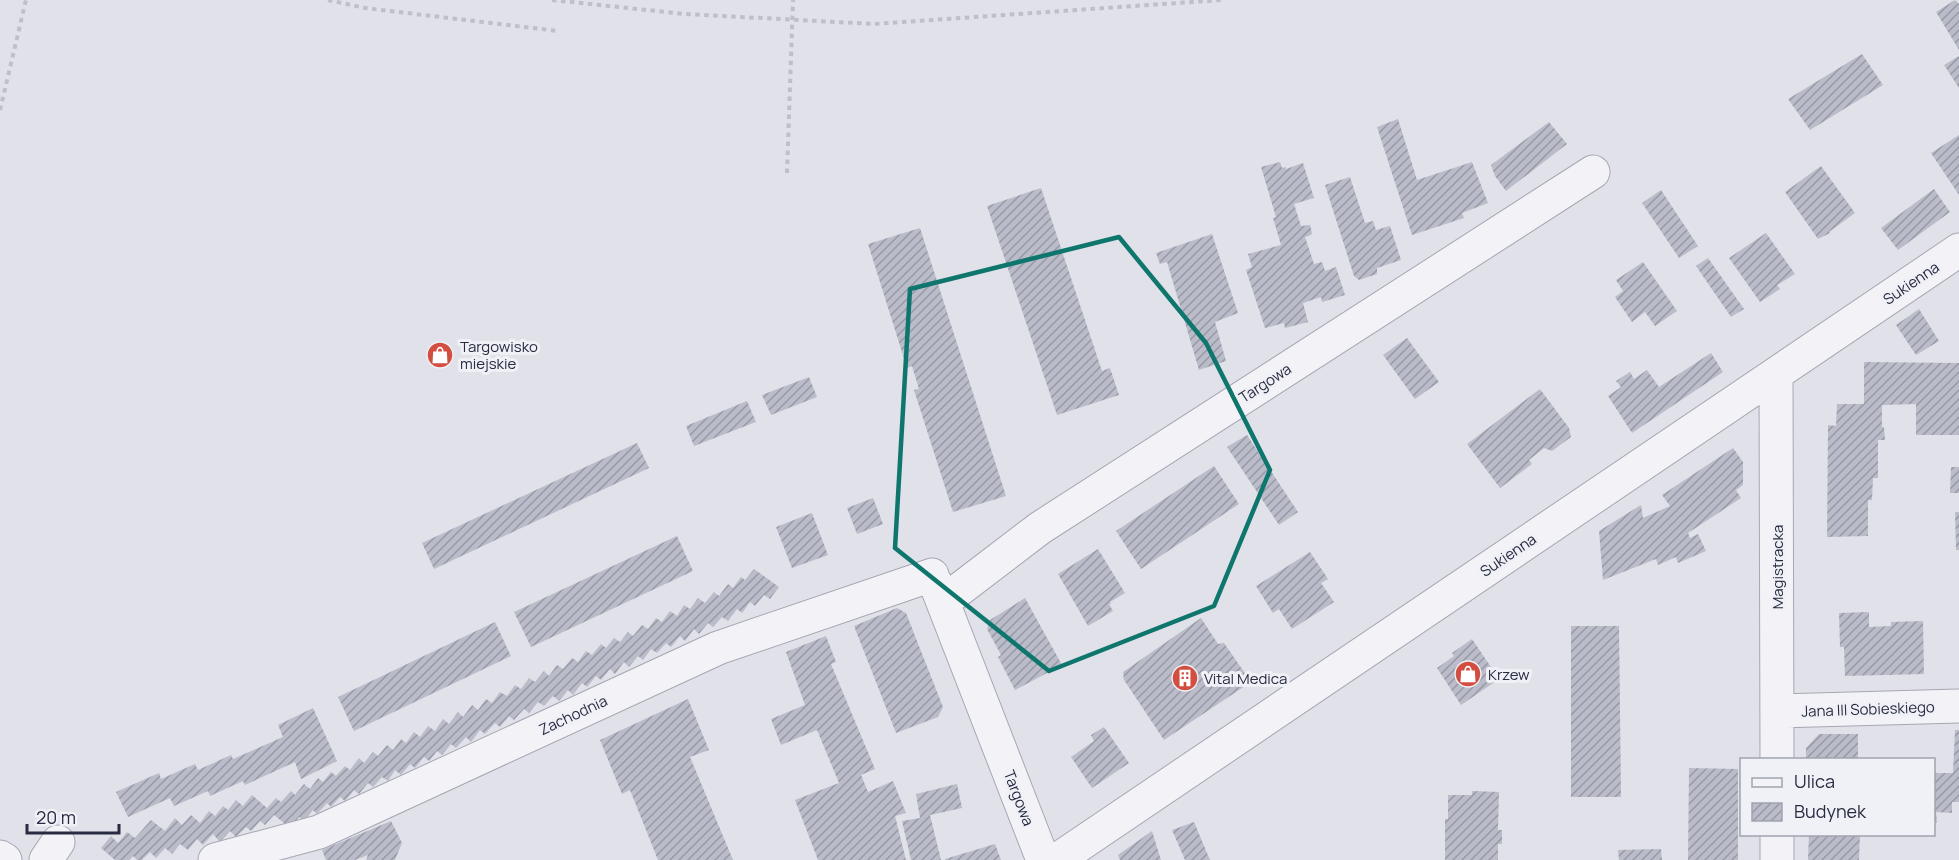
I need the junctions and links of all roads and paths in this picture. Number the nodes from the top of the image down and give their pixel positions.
1 (26, 0) edge
2 (328, 0) edge
3 (552, 0) edge
4 (793, 0) edge
5 (1221, 0) edge
6 (792, 20) junction
7 (558, 31) dead end
8 (0, 110) edge
9 (1593, 172) dead end
10 (787, 173) dead end
11 (1959, 250) edge
12 (1776, 375) junction
13 (934, 578) junction
14 (1959, 706) edge
15 (1778, 711) junction
16 (1777, 758) edge
17 (1777, 836) edge
18 (0, 857) edge
19 (5, 860) edge
20 (216, 860) edge
21 (1043, 860) edge
22 (1056, 860) edge
23 (1776, 860) edge

1 - 8 path
2 - 7 path
3 - 6 path
4 - 6 path
5 - 6 path
6 - 10 path
9 - 13 street, Targowa
11 - 12 street, Sukienna
12 - 15 street, Magistracka
12 - 22 street, Sukienna
13 - 20 street, Zachodnia
13 - 21 street, Targowa
14 - 15 street, Jana III Sobieskiego
15 - 16 street, Magistracka
17 - 23 street
18 - 19 street

